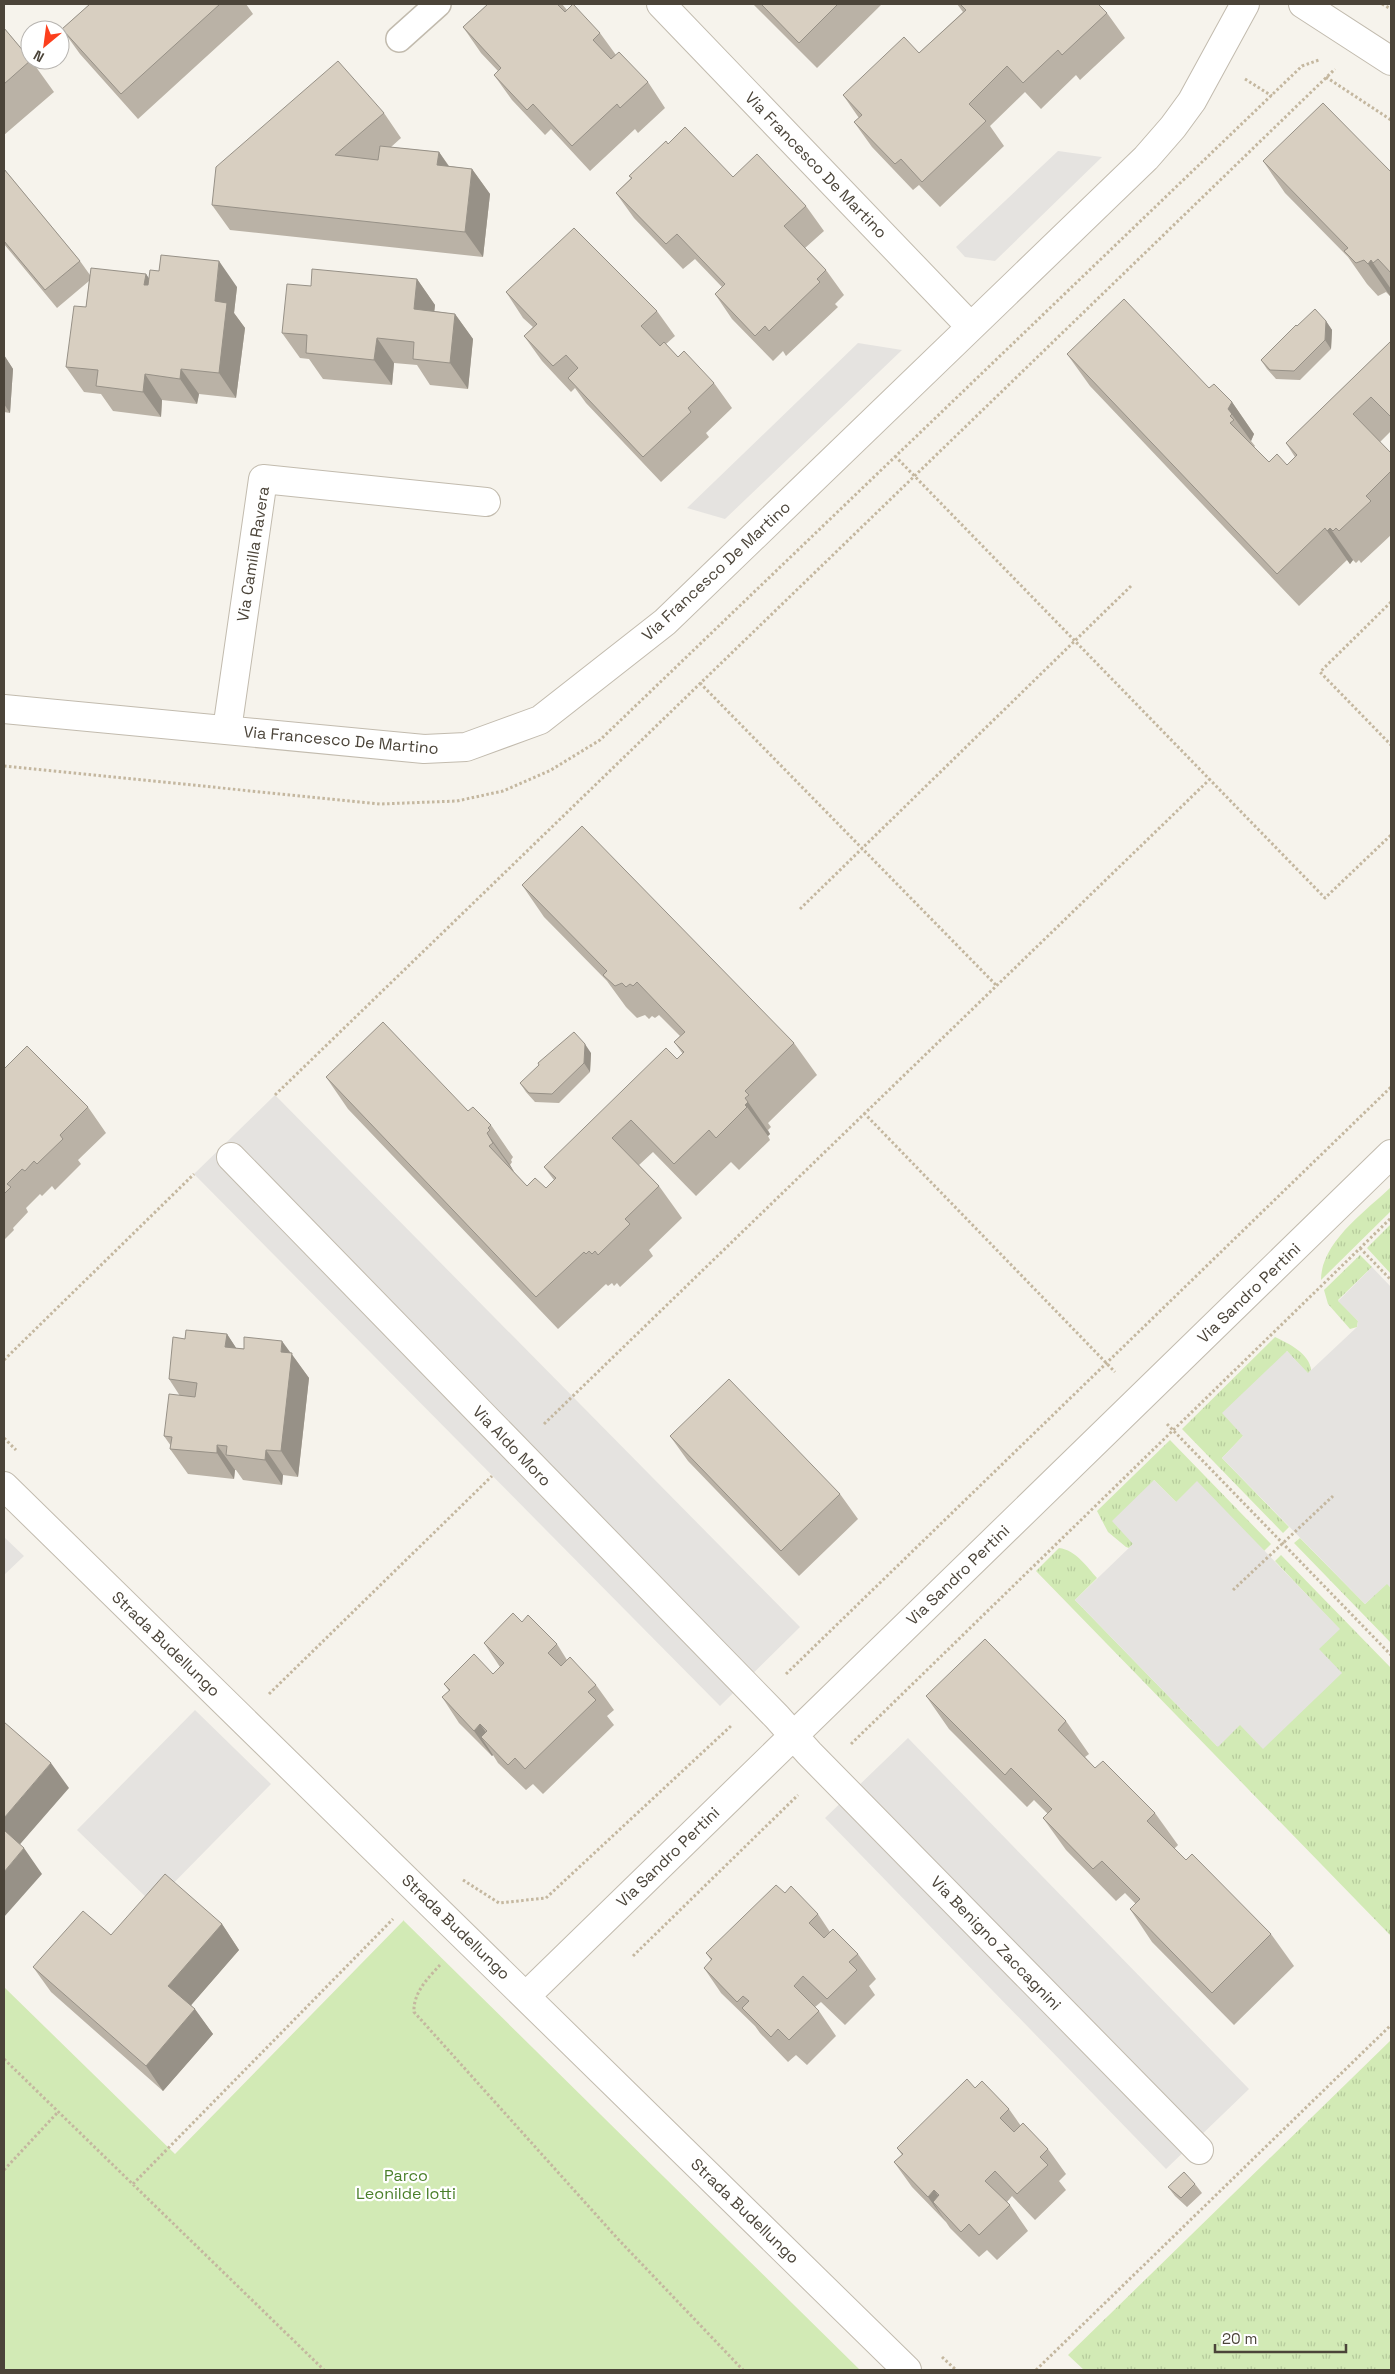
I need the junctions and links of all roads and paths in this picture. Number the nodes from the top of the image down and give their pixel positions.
1 (438, 4) edge
2 (661, 4) edge
3 (1245, 4) edge
4 (1303, 4) edge
5 (1382, 4) edge
6 (1391, 9) edge
7 (1350, 34) junction
8 (399, 38) dead end
9 (1391, 60) edge
10 (1326, 77) junction
11 (1391, 120) edge
12 (970, 326) junction
13 (896, 456) dead end
14 (915, 476) junction
15 (486, 502) dead end
16 (1131, 586) dead end
17 (1391, 602) edge
18 (1075, 640) junction
19 (700, 682) junction
20 (4, 709) edge
21 (227, 730) junction
22 (1391, 745) edge
23 (1210, 779) junction
24 (1391, 835) edge
25 (862, 848) junction
26 (800, 909) dead end
27 (996, 985) junction
28 (1391, 1087) edge
29 (275, 1095) dead end
30 (864, 1113) junction
31 (1391, 1154) edge
32 (231, 1157) dead end
33 (194, 1174) dead end
34 (1391, 1218) edge
35 (1360, 1248) junction
36 (1391, 1280) edge
37 (4, 1360) edge
38 (1107, 1363) junction
39 (1141, 1398) junction
40 (1173, 1430) junction
41 (517, 1451) junction
42 (4, 1486) edge
43 (1333, 1496) dead end
44 (1282, 1544) junction
45 (1233, 1590) dead end
46 (1391, 1654) edge
47 (760, 1700) junction
48 (244, 1720) junction
49 (794, 1735) junction
50 (825, 1769) junction
51 (420, 1892) junction
52 (633, 1956) dead end
53 (441, 1965) dead end
54 (526, 1996) junction
55 (1391, 2025) edge
56 (4, 2059) edge
57 (58, 2112) junction
58 (1199, 2150) dead end
59 (4, 2170) edge
60 (132, 2184) junction
61 (324, 2370) edge
62 (743, 2370) edge
63 (907, 2370) edge
64 (1036, 2370) edge

1 - 8 lane
2 - 12 street, Via Francesco De Martino
3 - 12 street, Via Francesco De Martino
4 - 7 street
5 - 6 path
7 - 9 street
7 - 10 path
10 - 11 path
10 - 14 path
12 - 21 street, Via Francesco De Martino
13 - 14 path
14 - 18 path
14 - 19 path
15 - 21 street, Via Camilla Ravera
16 - 18 path
17 - 22 path
18 - 23 path
18 - 25 path
19 - 25 path
19 - 29 path
20 - 21 street, Via Francesco De Martino
23 - 24 path
23 - 27 path
25 - 26 path
25 - 27 path
27 - 30 path
28 - 38 path
30 - 38 path
30 - 41 path
31 - 39 street, Via Sandro Pertini
32 - 41 street, Via Aldo Moro
33 - 37 path
34 - 35 path
35 - 36 path
35 - 40 path
38 - 47 path
39 - 40 path
39 - 49 street, Via Sandro Pertini
40 - 44 path
40 - 50 path
41 - 47 street, Via Aldo Moro
41 - 48 path
42 - 48 street, Strada Budellungo
43 - 44 path
44 - 45 path
44 - 46 path
47 - 49 street, Via Aldo Moro
47 - 51 path
48 - 51 street, Strada Budellungo
49 - 50 street, Via Benigno Zaccagnini
49 - 54 street, Via Sandro Pertini
50 - 52 path
50 - 58 street, Via Benigno Zaccagnini
51 - 54 street, Strada Budellungo
51 - 60 path
53 - 62 path
54 - 63 street, Strada Budellungo
55 - 64 path
56 - 57 path
57 - 59 path
57 - 60 path
60 - 61 path

